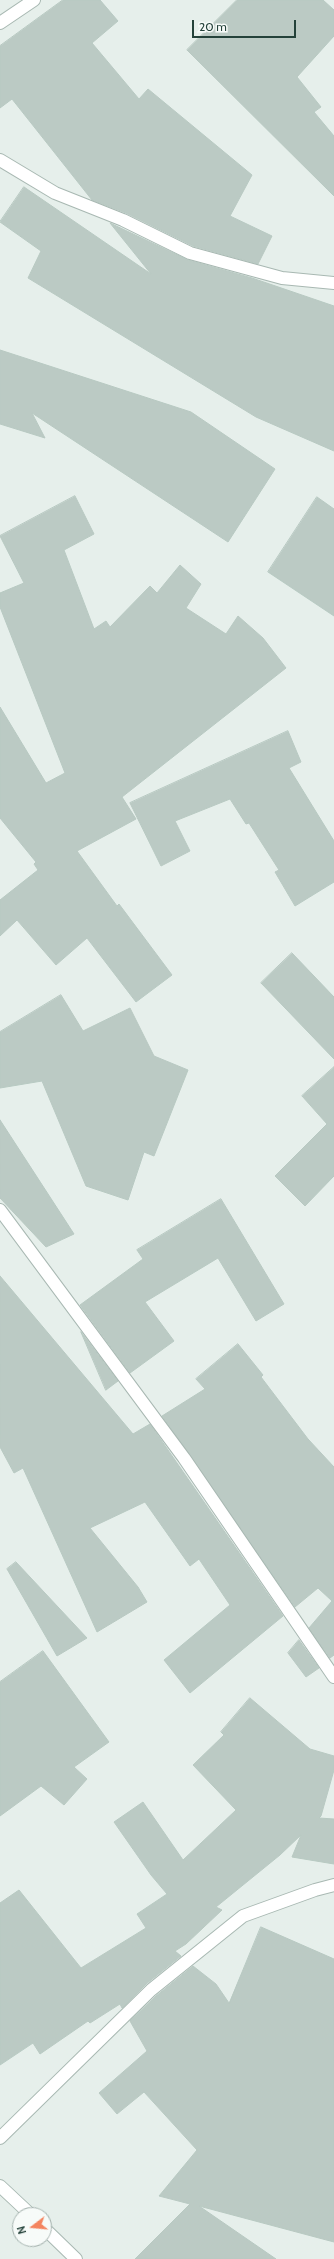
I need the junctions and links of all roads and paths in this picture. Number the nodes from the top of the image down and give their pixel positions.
1 (34, 0) edge
2 (0, 23) edge
3 (0, 160) edge
4 (334, 283) edge
5 (0, 1210) edge
6 (334, 1677) edge
7 (334, 1885) edge
8 (0, 2138) edge
9 (0, 2186) edge
10 (22, 2207) edge
11 (52, 2236) edge
12 (76, 2259) edge

1 - 2 street
3 - 4 street
5 - 6 street
7 - 8 street
9 - 10 street
11 - 12 street

